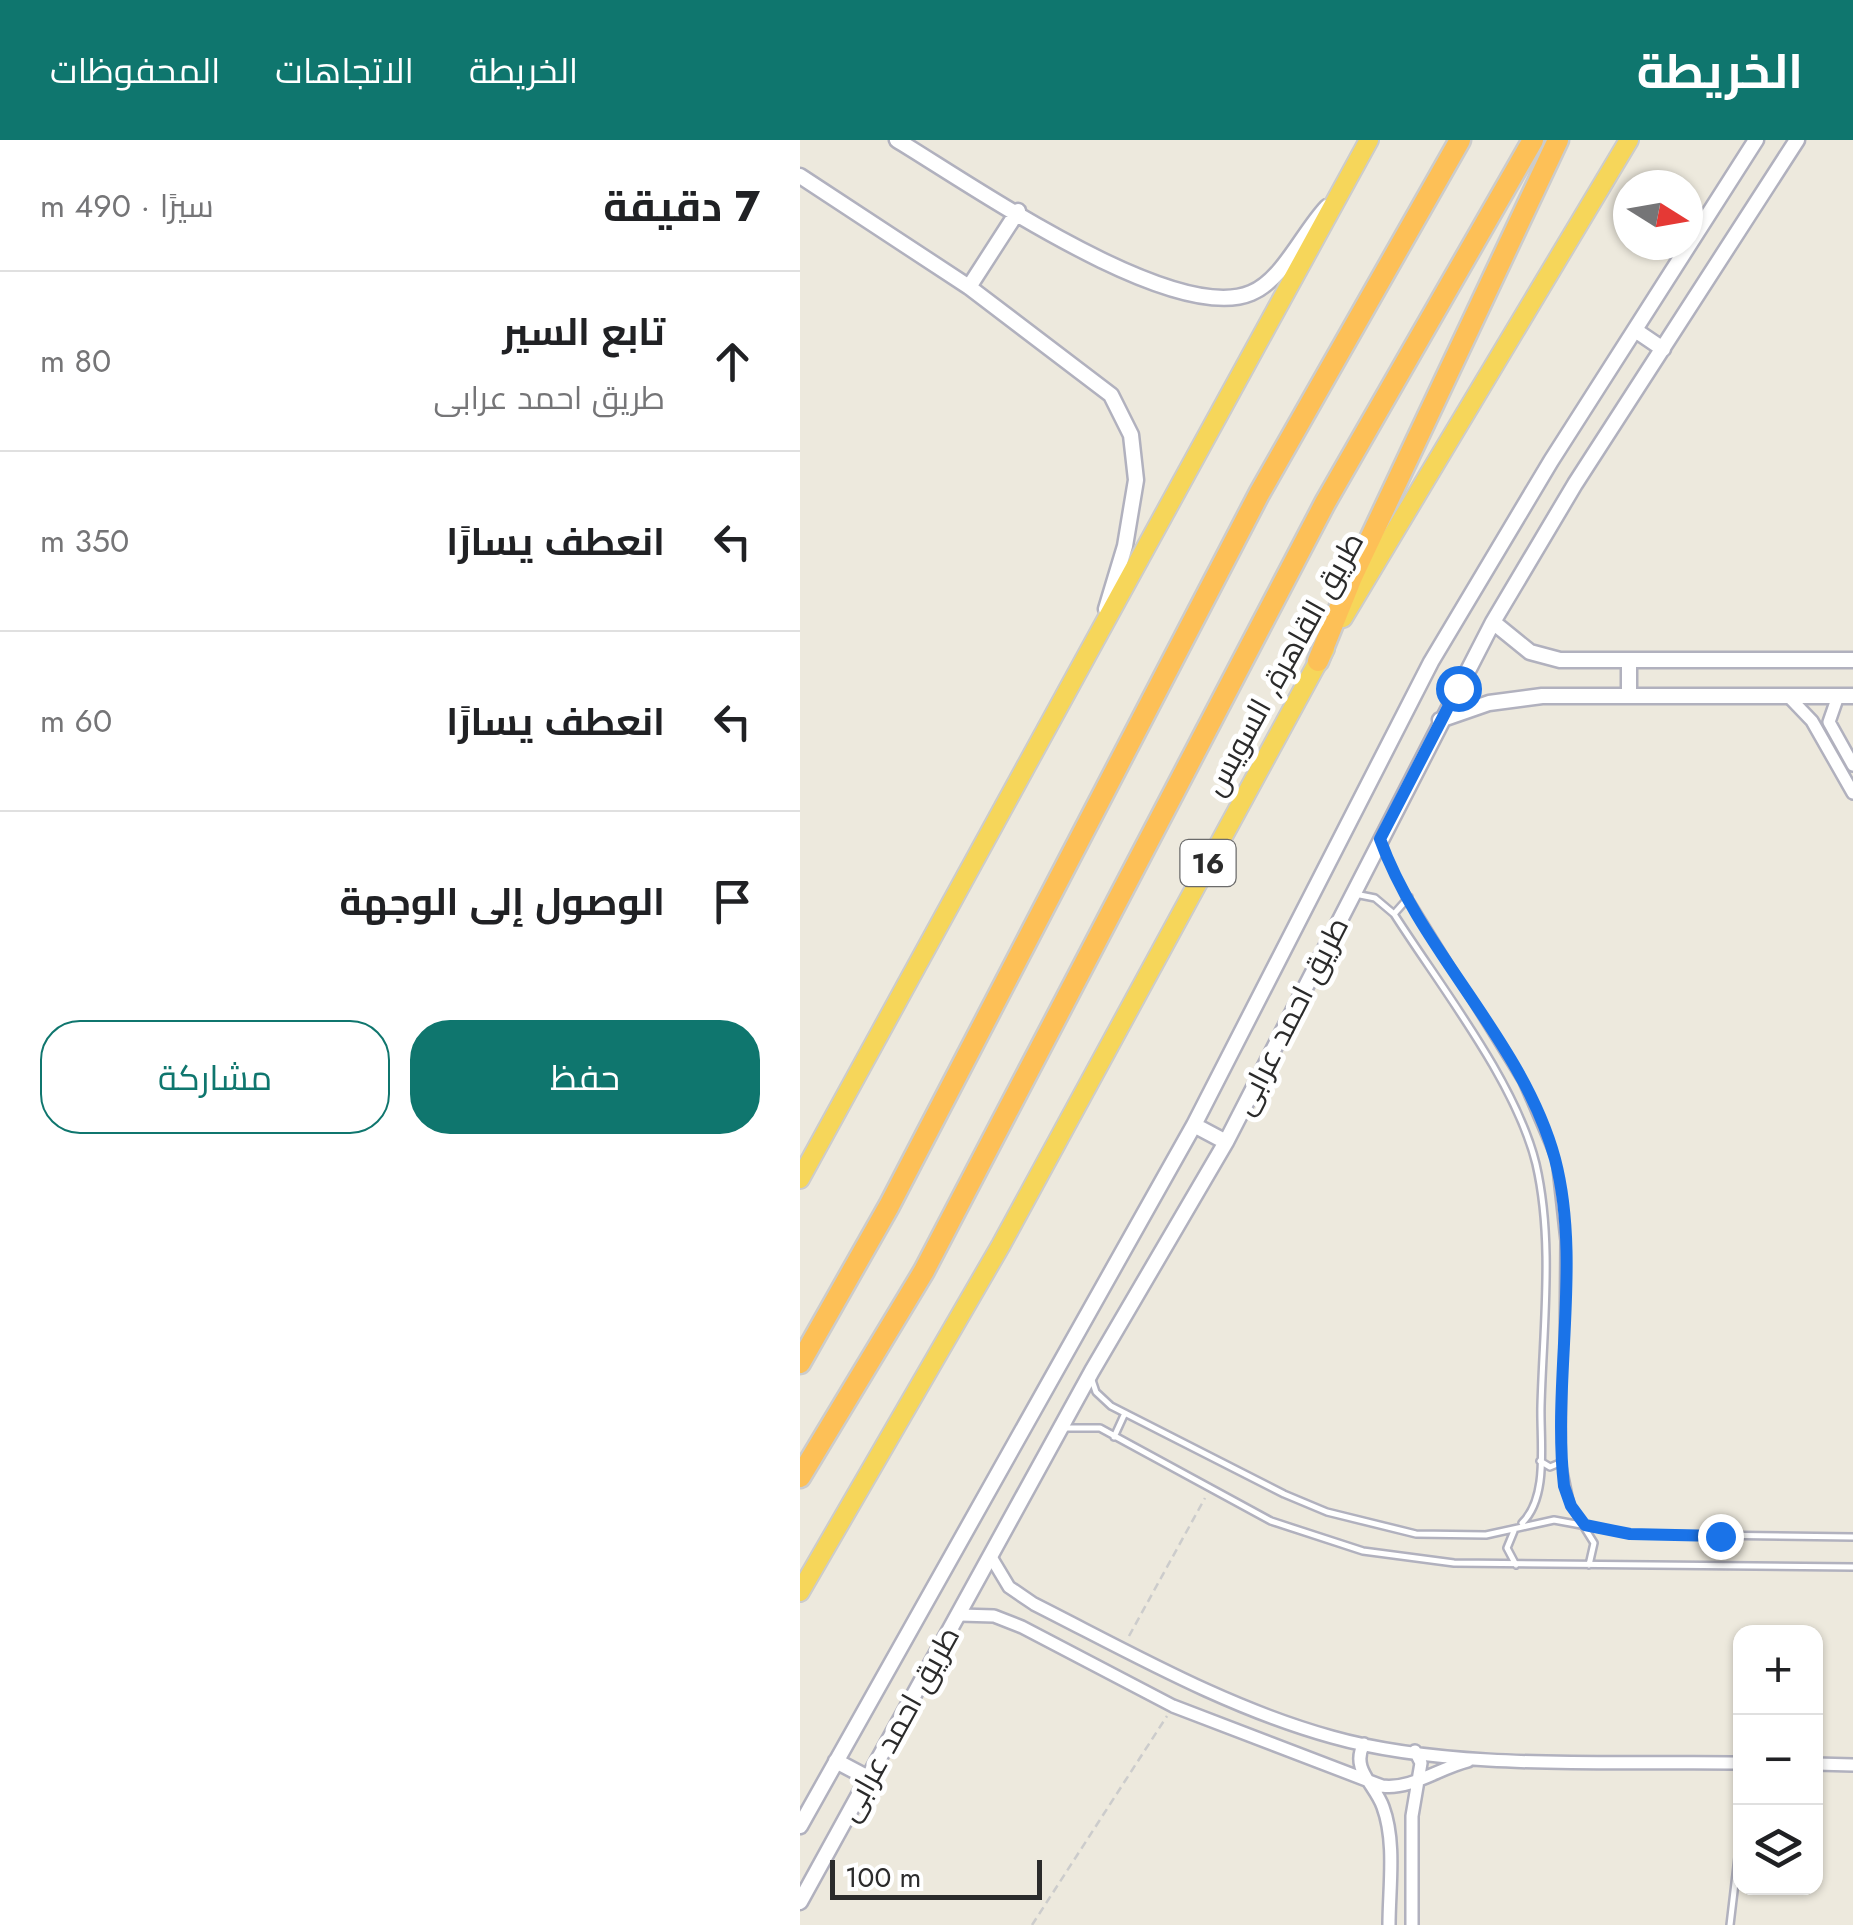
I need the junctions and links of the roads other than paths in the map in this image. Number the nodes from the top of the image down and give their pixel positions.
1 (1369, 140) edge
2 (1460, 140) edge
3 (1533, 140) edge
4 (1558, 140) edge
5 (1629, 140) edge
6 (1756, 140) edge
7 (1798, 140) edge
8 (901, 141) edge
9 (800, 176) edge
10 (1338, 196) junction
11 (1018, 211) junction
12 (969, 287) junction
13 (1634, 330) junction
14 (1662, 349) junction
15 (1494, 622) junction
16 (1095, 641) junction
17 (1628, 660) junction
18 (1853, 660) edge
19 (1318, 662) junction
20 (1629, 694) junction
21 (1846, 696) edge
22 (1790, 697) junction
23 (1440, 720) junction
24 (1853, 765) edge
25 (1853, 793) edge
26 (1380, 839) junction
27 (1352, 894) junction
28 (1408, 898) junction
29 (1394, 914) junction
30 (1194, 1125) junction
31 (1226, 1142) junction
32 (800, 1179) edge
33 (800, 1363) edge
34 (1092, 1371) junction
35 (1126, 1414) junction
36 (1060, 1430) junction
37 (1114, 1437) junction
38 (1540, 1461) junction
39 (1562, 1462) junction
40 (800, 1477) edge
41 (1585, 1525) junction
42 (1518, 1527) junction
43 (1853, 1538) edge
44 (992, 1557) junction
45 (1517, 1565) junction
46 (1589, 1565) junction
47 (1853, 1568) edge
48 (800, 1592) edge
49 (1034, 1604) junction
50 (960, 1615) junction
51 (1022, 1627) junction
52 (1364, 1744) junction
53 (1415, 1751) junction
54 (1478, 1759) junction
55 (836, 1761) junction
56 (1733, 1763) edge
57 (1823, 1764) edge
58 (1853, 1764) edge
59 (1363, 1776) junction
60 (868, 1778) junction
61 (1418, 1780) junction
62 (800, 1826) edge
63 (1733, 1895) edge
64 (800, 1902) edge
65 (1389, 1925) edge
66 (1412, 1925) edge
67 (1730, 1925) edge

1 - 10 highway
2 - 33 highway
3 - 40 highway, طريق القاهرة, السويس / 16
4 - 19 highway
5 - 19 highway, طريق القاهرة, السويس / 16
6 - 13 street, طريق احمد عرابى
7 - 14 street, طريق احمد عرابى
8 - 11 street
9 - 12 street
10 - 11 street
10 - 16 highway
11 - 12 street
12 - 16 street
13 - 14 street
13 - 30 street, طريق احمد عرابى
14 - 15 street, طريق احمد عرابى
15 - 17 street
15 - 23 street, طريق احمد عرابى
16 - 32 highway
17 - 18 street
17 - 20 street
19 - 48 highway, طريق القاهرة, السويس / 16
20 - 22 street
20 - 23 street
21 - 22 street
21 - 24 street
22 - 25 street
23 - 26 street, طريق احمد عرابى
26 - 27 street, طريق احمد عرابى
26 - 28 lane
27 - 29 lane
27 - 31 street, طريق احمد عرابى
28 - 29 lane
28 - 39 lane
29 - 38 lane
30 - 31 street
30 - 55 street, طريق احمد عرابى
31 - 34 street, طريق احمد عرابى
34 - 35 lane
34 - 36 street, طريق احمد عرابى
35 - 37 lane
35 - 42 lane
36 - 37 lane
36 - 44 street, طريق احمد عرابى
37 - 45 lane
38 - 39 lane
38 - 42 lane
39 - 41 lane
41 - 42 lane
41 - 43 lane
41 - 46 lane
42 - 45 lane
44 - 49 street
44 - 50 street, طريق احمد عرابى
45 - 46 lane
46 - 47 lane
49 - 51 street
49 - 52 street
50 - 51 street
50 - 60 street, طريق احمد عرابى
51 - 59 street
52 - 53 street
52 - 59 street
53 - 54 street
53 - 61 street
54 - 56 street
54 - 61 street
55 - 60 street
55 - 62 street, طريق احمد عرابى
57 - 58 street
59 - 61 street
59 - 65 street
60 - 64 street, طريق احمد عرابى
61 - 66 street
63 - 67 lane

